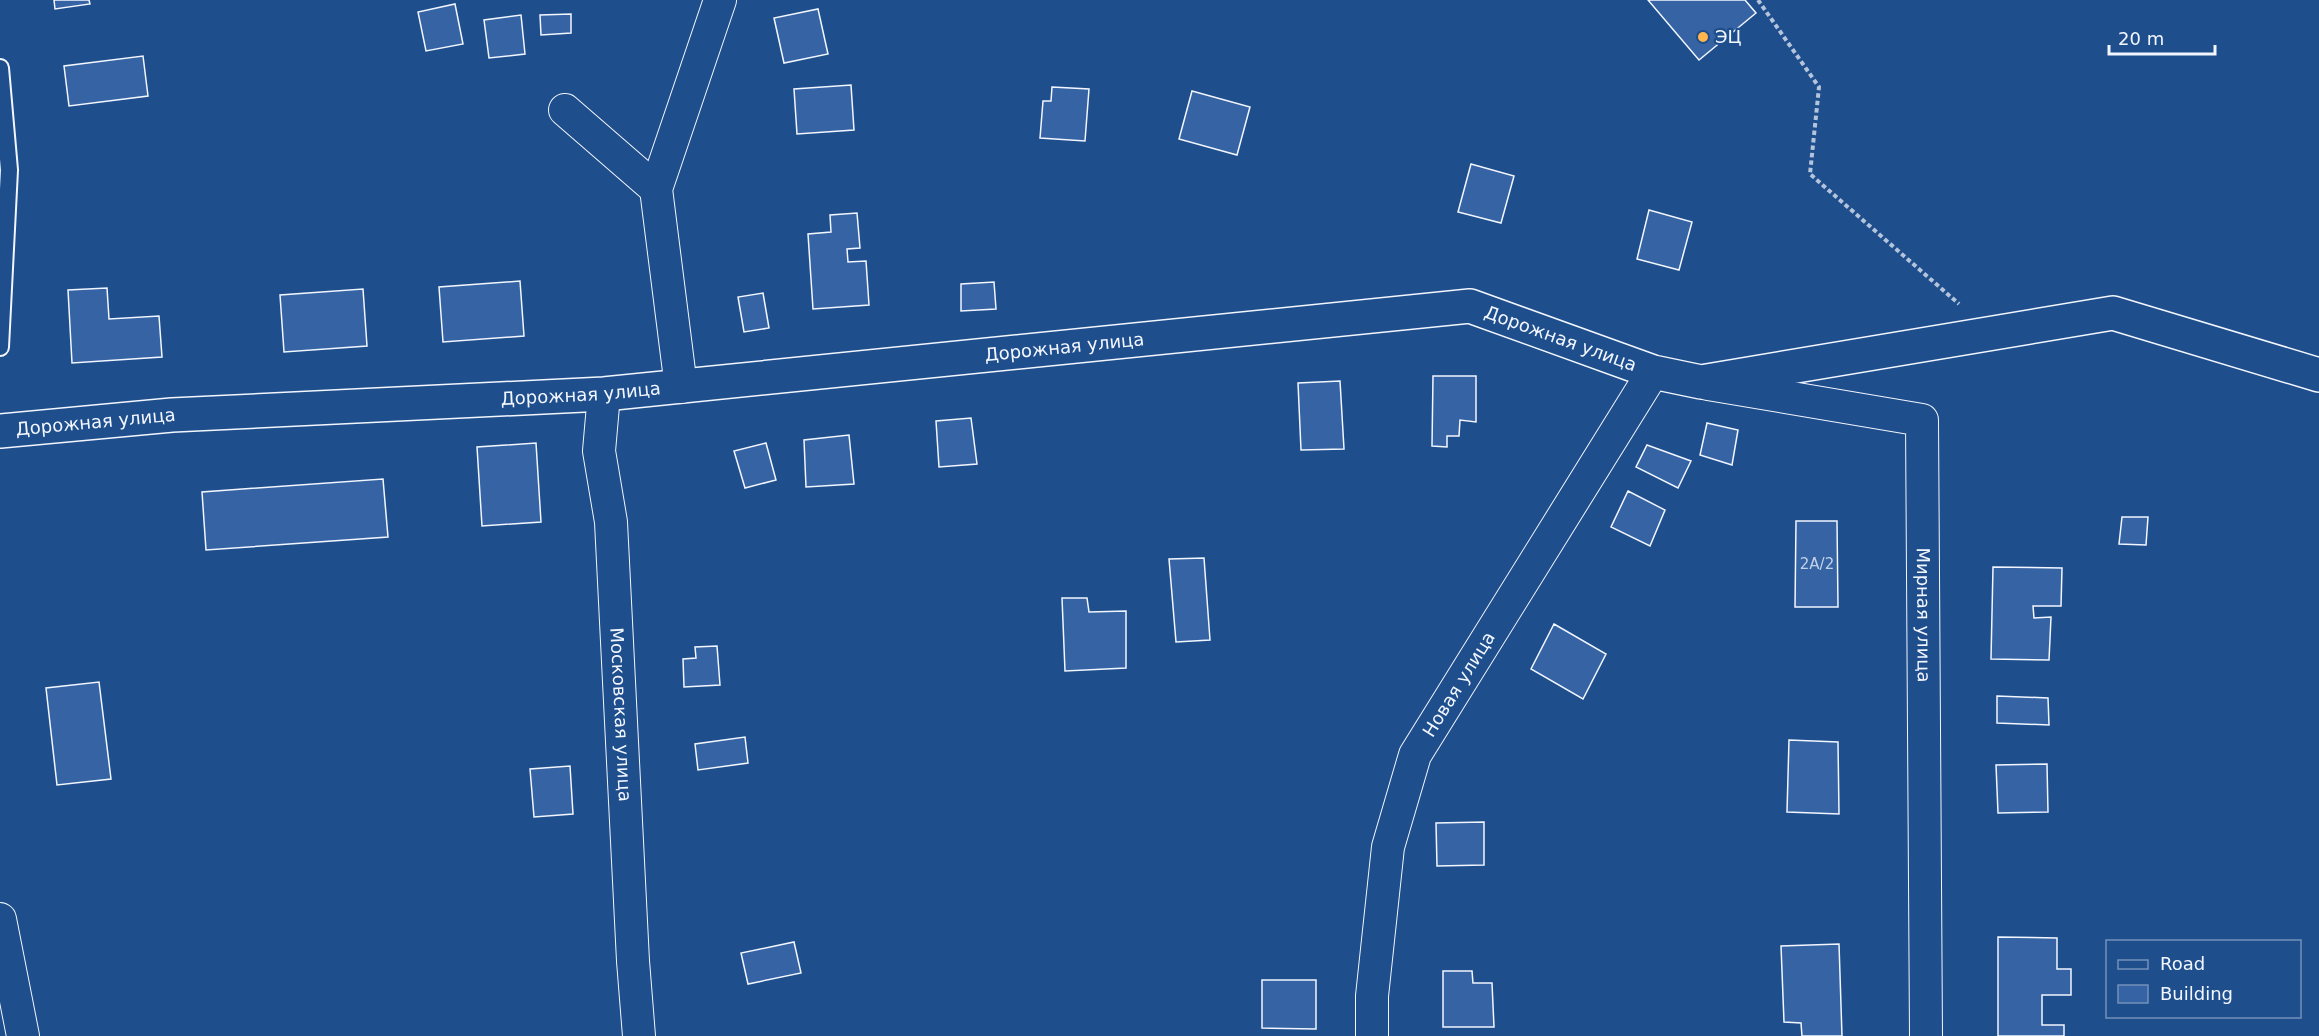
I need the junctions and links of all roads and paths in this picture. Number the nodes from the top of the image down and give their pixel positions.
1 (720, 0) edge
2 (1758, 0) edge
3 (0, 68) edge
4 (565, 110) dead end
5 (657, 189) junction
6 (1994, 333) junction
7 (0, 346) edge
8 (1653, 372) junction
9 (2319, 375) edge
10 (1701, 382) junction
11 (681, 387) junction
12 (604, 394) junction
13 (0, 431) edge
14 (0, 919) edge
15 (23, 1036) edge
16 (639, 1036) edge
17 (1372, 1036) edge
18 (1926, 1036) edge

1 - 5 street
2 - 6 path
3 - 7 lane
4 - 5 street
5 - 11 street
6 - 9 street, Дорожная улица
6 - 10 street, Дорожная улица
8 - 10 street, Дорожная улица
8 - 11 street, Дорожная улица
8 - 17 street, Новая улица
10 - 18 street, Мирная улица
11 - 12 street, Дорожная улица
12 - 13 street, Дорожная улица
12 - 16 street, Московская улица
14 - 15 street

